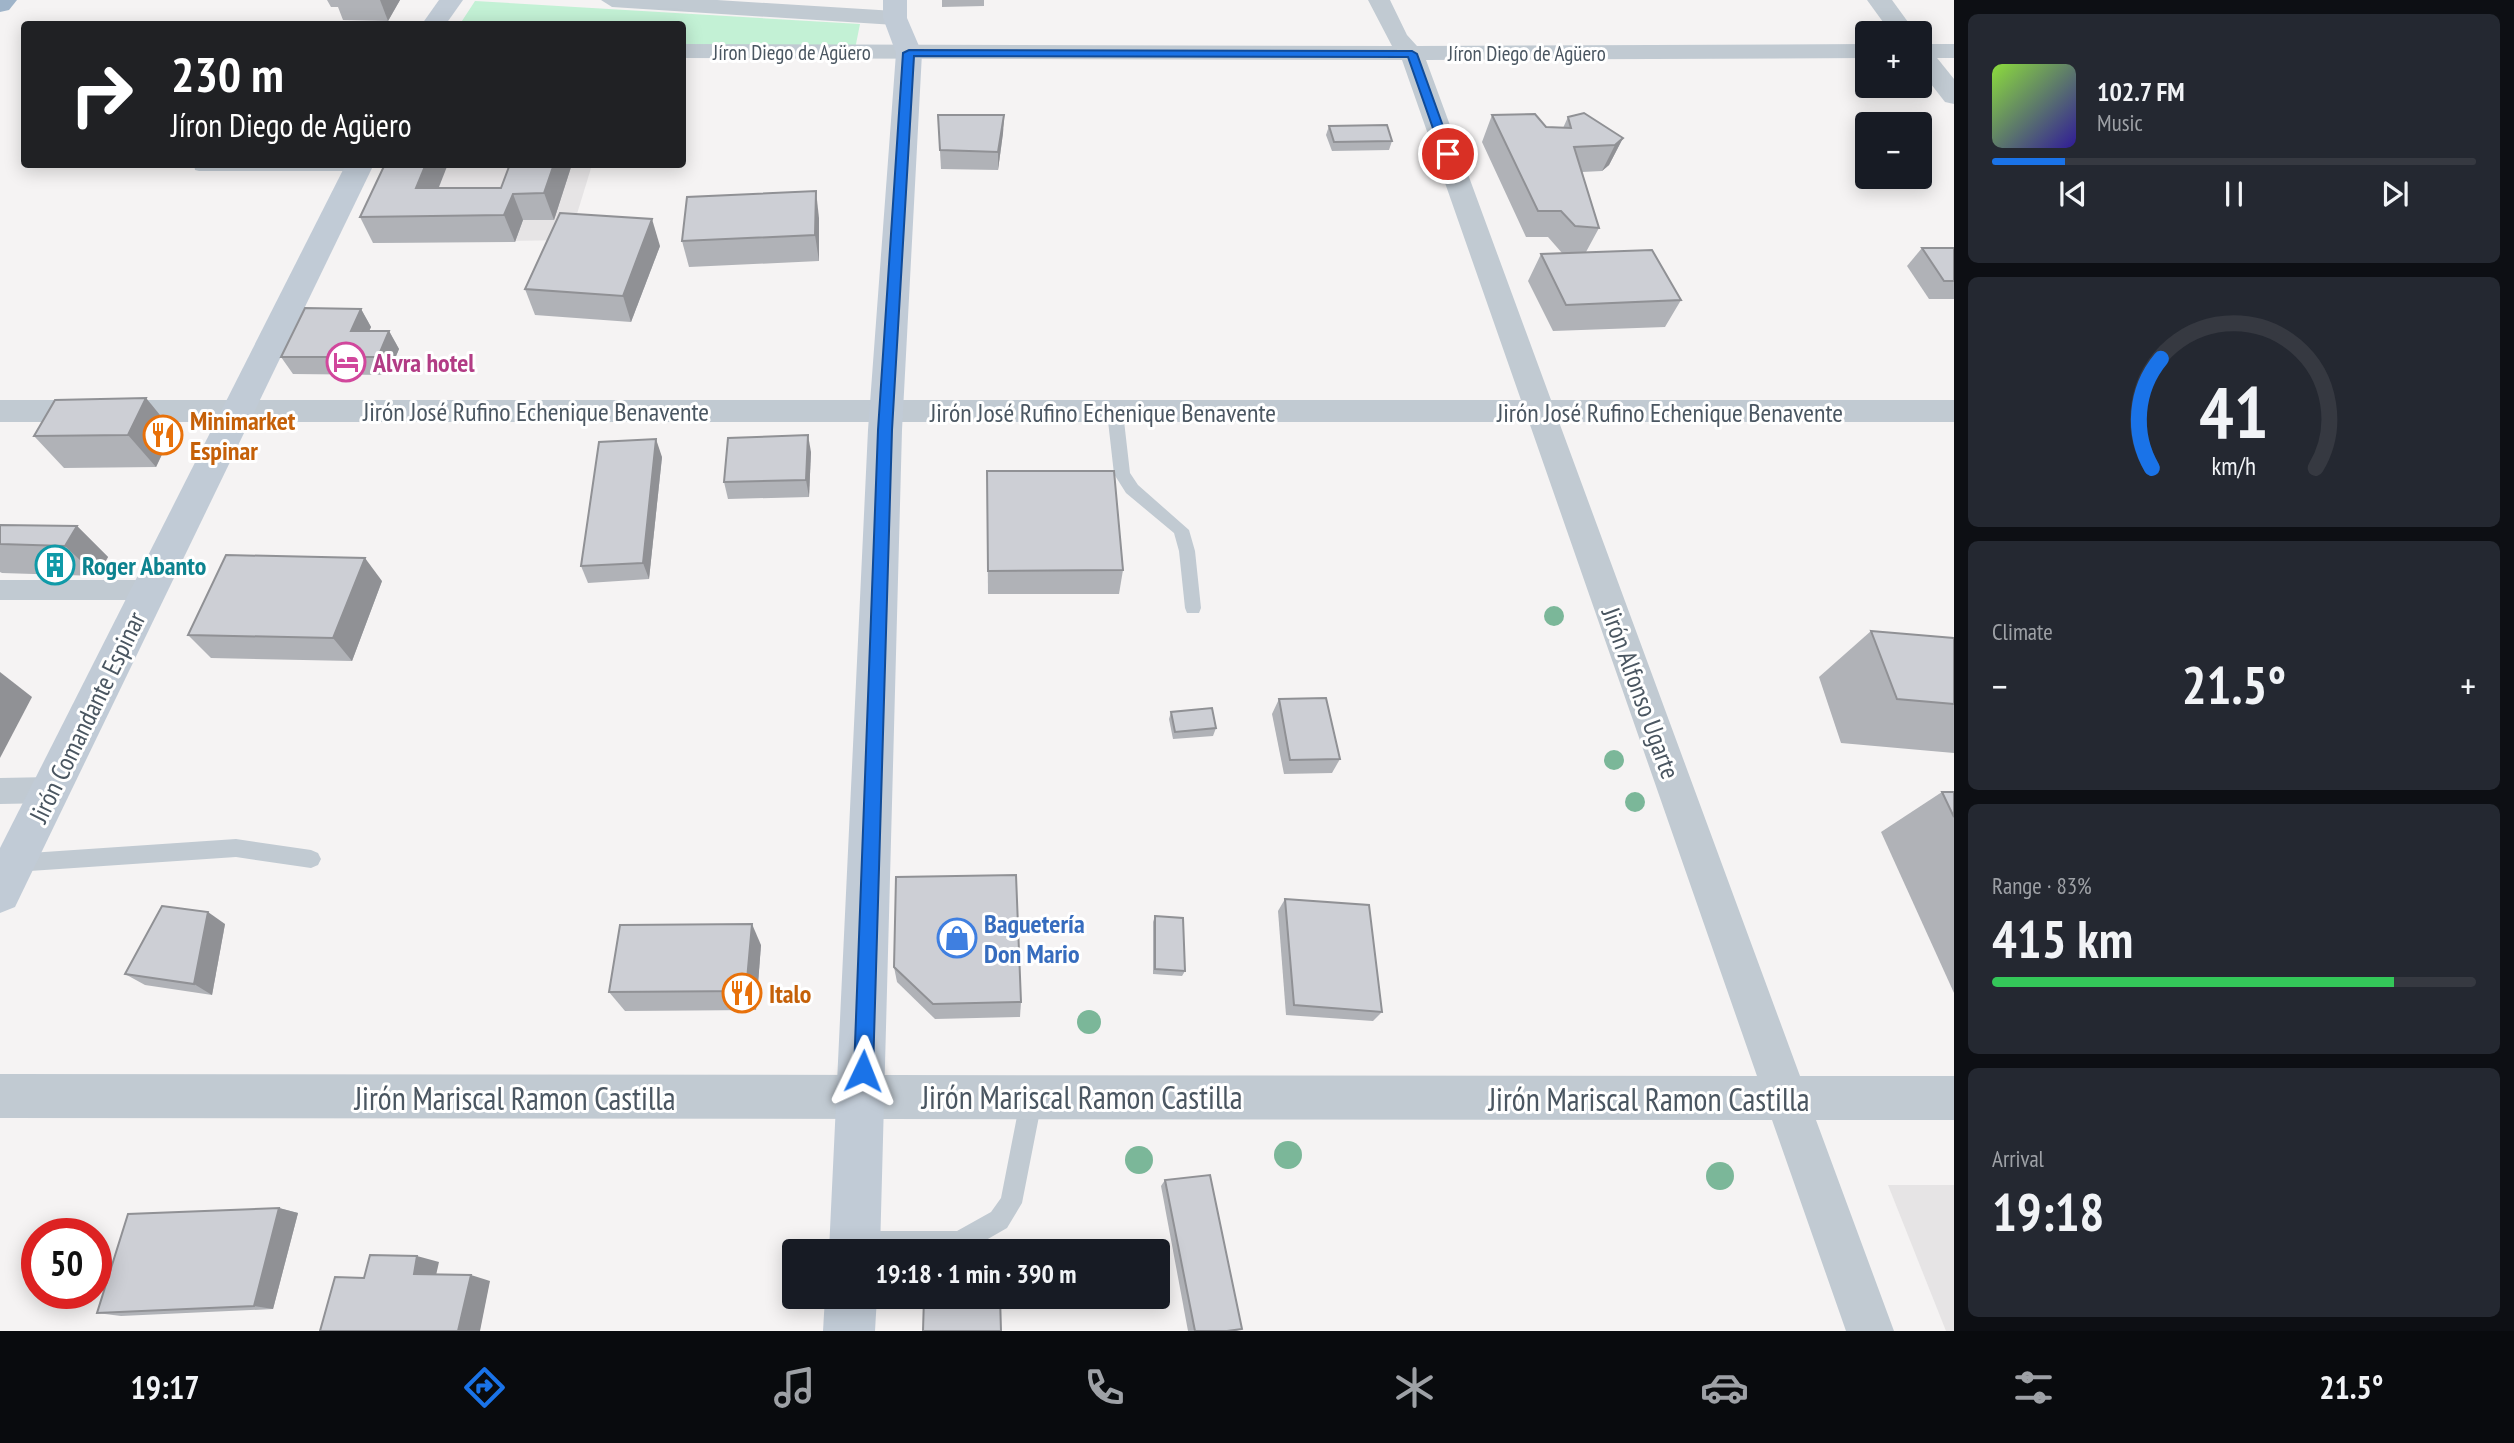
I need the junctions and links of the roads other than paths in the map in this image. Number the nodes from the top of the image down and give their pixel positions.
1 (5, 0) edge
2 (451, 0) edge
3 (612, 0) edge
4 (1379, 0) edge
5 (1879, 0) edge
6 (0, 5) edge
7 (895, 9) edge
8 (436, 21) edge
9 (1895, 21) edge
10 (686, 51) edge
11 (1855, 51) edge
12 (1954, 51) edge
13 (1932, 52) edge
14 (909, 53) junction
15 (1412, 54) junction
16 (1932, 68) edge
17 (1954, 96) edge
18 (358, 168) edge
19 (239, 410) junction
20 (0, 411) edge
21 (887, 411) junction
22 (1954, 411) edge
23 (1115, 412) junction
24 (1541, 413) junction
25 (0, 590) edge
26 (149, 590) junction
27 (1193, 608) dead end
28 (51, 790) junction
29 (0, 791) edge
30 (312, 859) dead end
31 (7, 878) edge
32 (0, 1096) edge
33 (1032, 1096) junction
34 (862, 1098) junction
35 (1954, 1098) edge
36 (1788, 1100) junction
37 (854, 1239) edge
38 (970, 1239) edge
39 (850, 1309) edge
40 (849, 1331) edge
41 (1870, 1331) edge

1 - 6 highway
2 - 8 main road
3 - 7 street, Jíron Diego de Agüero
4 - 15 street, Jirón Alfonso Ugarte
5 - 9 street
7 - 14 main road
10 - 14 street, Jíron Diego de Agüero
11 - 15 street, Jíron Diego de Agüero
12 - 13 street
14 - 15 street, Jíron Diego de Agüero
14 - 21 main road
15 - 24 street, Jirón Alfonso Ugarte
16 - 17 street
18 - 19 main road, Jirón Comandante Espinar
19 - 20 street, Jirón José Rufino Echenique Benavente
19 - 21 street, Jirón José Rufino Echenique Benavente
19 - 26 main road, Jirón Comandante Espinar
21 - 23 street, Jirón José Rufino Echenique Benavente
21 - 34 main road
22 - 24 street, Jirón José Rufino Echenique Benavente
23 - 24 street, Jirón José Rufino Echenique Benavente
23 - 27 lane
24 - 36 street, Jirón Alfonso Ugarte
25 - 26 street
26 - 28 main road, Jirón Comandante Espinar
28 - 29 street
28 - 31 main road, Jirón Comandante Espinar
30 - 31 lane
32 - 34 street, Jirón Mariscal Ramon Castilla
33 - 34 street, Jirón Mariscal Ramon Castilla
33 - 36 street, Jirón Mariscal Ramon Castilla
33 - 38 lane
34 - 37 main road
35 - 36 street, Jirón Mariscal Ramon Castilla
36 - 41 street, Jirón Alfonso Ugarte
39 - 40 main road

